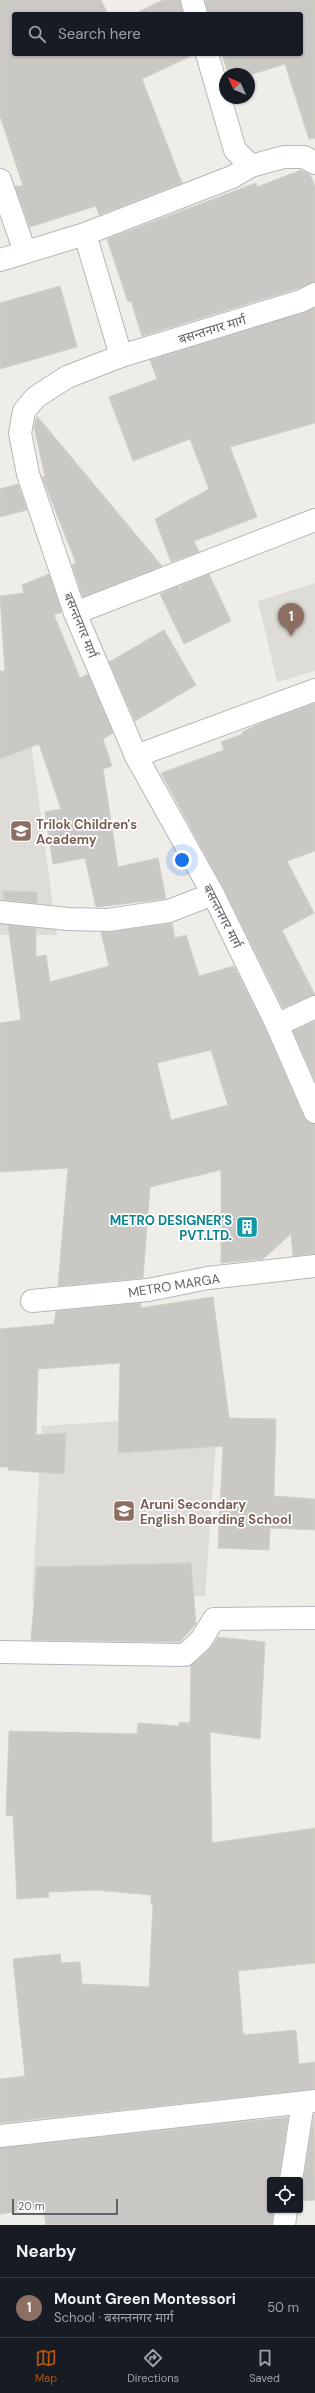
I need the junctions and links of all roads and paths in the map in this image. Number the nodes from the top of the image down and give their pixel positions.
1 (192, 0) edge
2 (195, 12) edge
3 (208, 56) edge
4 (315, 163) edge
5 (251, 166) junction
6 (0, 180) edge
7 (85, 234) junction
8 (25, 252) junction
9 (0, 260) edge
10 (315, 294) edge
11 (121, 356) junction
12 (315, 520) edge
13 (75, 613) junction
14 (315, 690) edge
15 (136, 756) junction
16 (213, 894) junction
17 (0, 912) edge
18 (315, 1007) edge
19 (277, 1025) junction
20 (315, 1112) edge
21 (315, 1266) edge
22 (32, 1301) dead end
23 (315, 1618) edge
24 (0, 1652) edge
25 (309, 2102) edge
26 (0, 2136) edge
27 (292, 2177) edge
28 (286, 2213) edge
29 (284, 2225) edge

1 - 2 street
3 - 5 street
4 - 5 street
5 - 7 street
6 - 8 street
7 - 8 street
7 - 11 street
8 - 9 street
10 - 11 street, बसन्तनगर मार्ग
11 - 13 street, बसन्तनगर मार्ग
12 - 13 street
13 - 15 street, बसन्तनगर मार्ग
14 - 15 street
15 - 16 street, बसन्तनगर मार्ग
16 - 17 street
16 - 19 street, बसन्तनगर मार्ग
18 - 19 street
19 - 20 street, बसन्तनगर मार्ग
21 - 22 street, METRO MARGA
23 - 24 street
25 - 26 street
25 - 27 street
28 - 29 street

